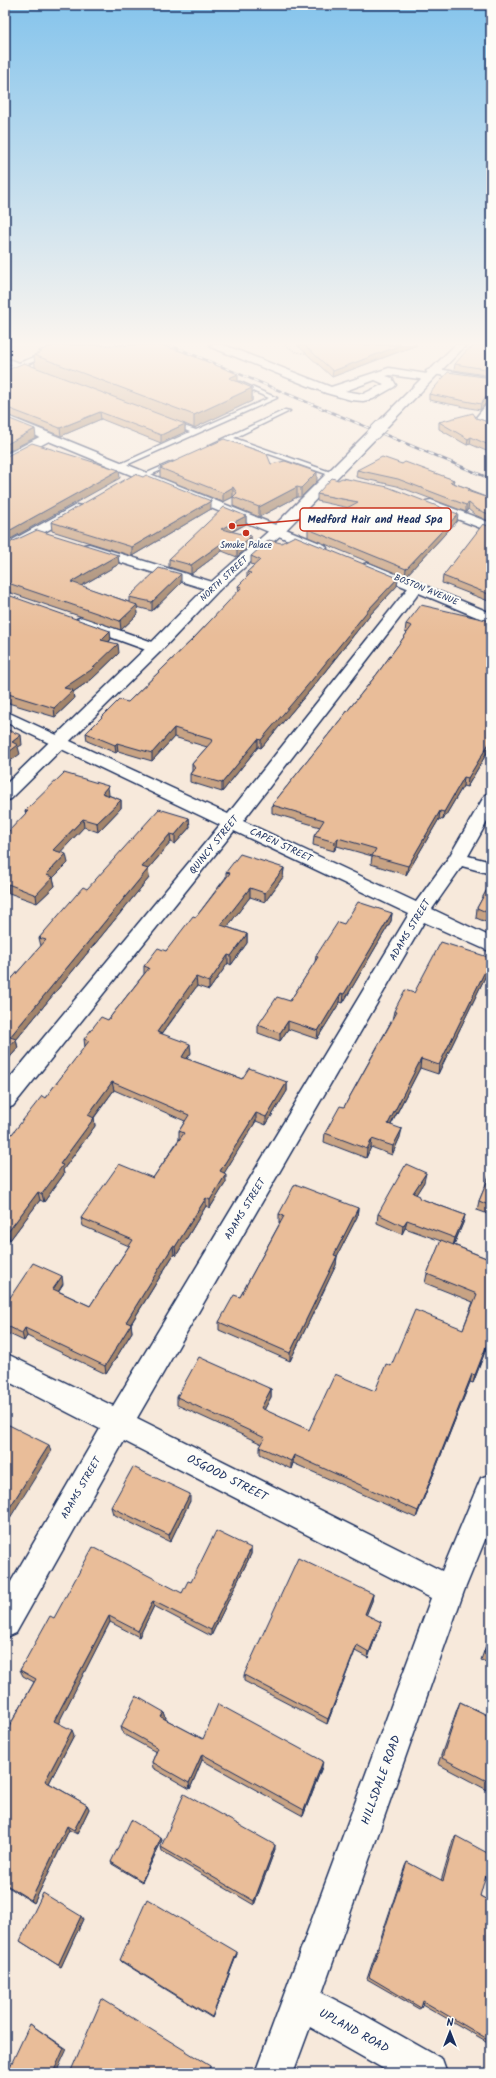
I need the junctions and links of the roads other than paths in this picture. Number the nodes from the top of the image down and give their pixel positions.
1 (38, 442) edge
2 (60, 442) edge
3 (174, 442) edge
4 (220, 442) edge
5 (239, 442) edge
6 (366, 442) edge
7 (207, 448) edge
8 (5, 460) edge
9 (179, 460) edge
10 (120, 466) junction
11 (141, 475) junction
12 (333, 476) junction
13 (350, 480) edge
14 (121, 483) edge
15 (417, 499) edge
16 (88, 503) edge
17 (491, 528) edge
18 (276, 531) junction
19 (36, 532) junction
20 (55, 538) edge
21 (78, 545) edge
22 (5, 550) edge
23 (332, 553) edge
24 (353, 561) edge
25 (417, 586) junction
26 (214, 587) junction
27 (491, 618) edge
28 (72, 619) edge
29 (155, 648) junction
30 (5, 716) edge
31 (59, 742) junction
32 (5, 796) edge
33 (491, 799) edge
34 (232, 822) junction
35 (458, 859) junction
36 (491, 868) edge
37 (421, 910) junction
38 (491, 944) edge
39 (5, 1100) edge
40 (5, 1366) edge
41 (118, 1423) junction
42 (491, 1488) edge
43 (484, 1527) edge
44 (449, 1591) junction
45 (5, 1622) edge
46 (301, 2003) junction
47 (274, 2073) edge
48 (428, 2073) edge

1 - 8 street
2 - 10 street
3 - 10 lane
4 - 7 lane
5 - 12 lane
6 - 12 street, NORTH STREET
9 - 11 lane
10 - 11 street
11 - 14 street
11 - 18 street
12 - 13 street
12 - 18 street, NORTH STREET
15 - 17 street
16 - 19 street
18 - 23 street
18 - 26 street, NORTH STREET
19 - 20 street
19 - 22 street
21 - 26 street
24 - 25 street, BOSTON AVENUE
25 - 27 street, BOSTON AVENUE
25 - 34 street, QUINCY STREET
26 - 29 street, NORTH STREET
28 - 29 street
29 - 31 street, NORTH STREET
30 - 31 street, CAPEN STREET
31 - 32 street, NORTH STREET
31 - 34 street, CAPEN STREET
33 - 35 street, ADAMS STREET
34 - 37 street, CAPEN STREET
34 - 39 street, QUINCY STREET
35 - 36 street
35 - 37 street, ADAMS STREET
37 - 38 street, CAPEN STREET
37 - 41 street, ADAMS STREET
40 - 41 street, OSGOOD STREET
41 - 44 street, OSGOOD STREET
41 - 45 street, ADAMS STREET
42 - 43 street, HILLSDALE ROAD
43 - 44 street, HILLSDALE ROAD
44 - 46 street, HILLSDALE ROAD
46 - 47 street, HILLSDALE ROAD
46 - 48 street, UPLAND ROAD

